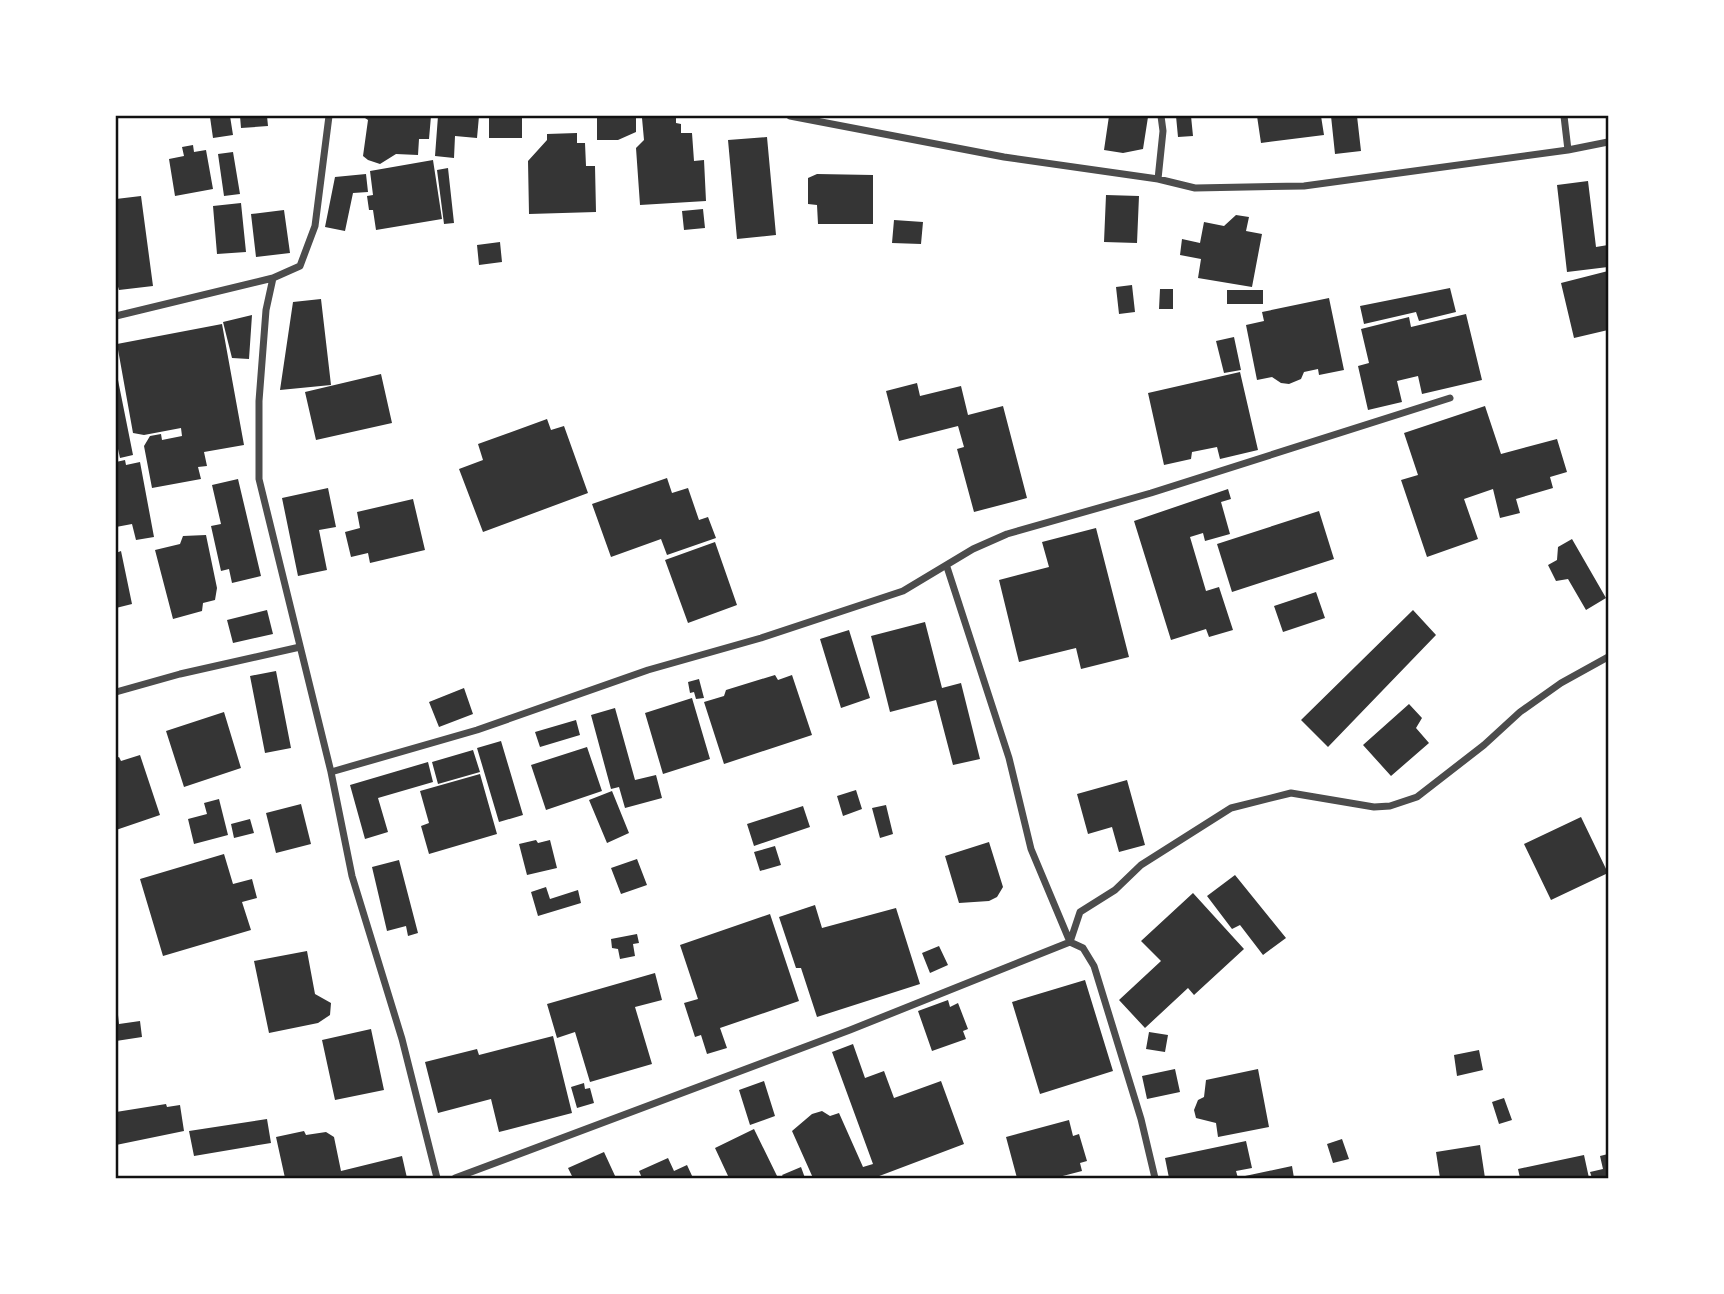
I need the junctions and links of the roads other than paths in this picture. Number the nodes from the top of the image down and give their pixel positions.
1 (329, 116) edge
2 (790, 116) edge
3 (1161, 116) edge
4 (1564, 116) edge
5 (1608, 142) edge
6 (1568, 150) junction
7 (1158, 179) junction
8 (273, 278) junction
9 (116, 316) edge
10 (1450, 398) dead end
11 (947, 566) junction
12 (300, 647) junction
13 (1608, 657) edge
14 (116, 692) edge
15 (331, 772) junction
16 (1070, 942) junction
17 (437, 1178) edge
18 (455, 1178) edge
19 (1155, 1178) edge

1 - 8 street
2 - 7 street
3 - 7 street
4 - 6 street
5 - 6 street
6 - 7 street
8 - 9 street
8 - 12 street
10 - 11 street
11 - 15 street
11 - 16 street
12 - 14 street
12 - 15 street
13 - 16 street
15 - 17 street
16 - 18 street
16 - 19 street

